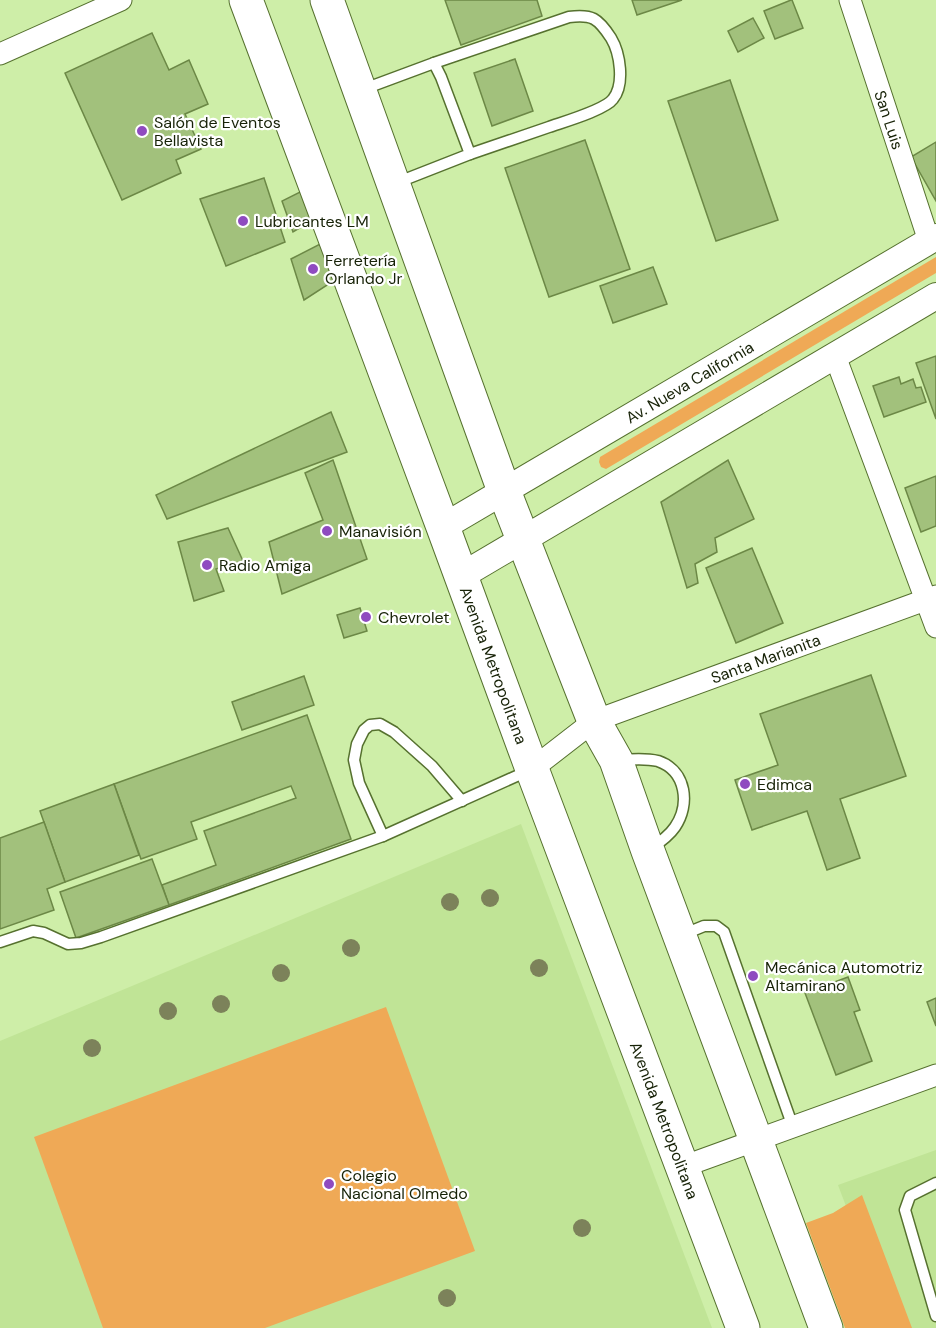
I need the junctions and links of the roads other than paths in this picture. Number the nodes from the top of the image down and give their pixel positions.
1 (121, 0) edge
2 (246, 0) edge
3 (327, 0) edge
4 (850, 0) edge
5 (0, 54) edge
6 (434, 63) junction
7 (360, 91) junction
8 (470, 154) junction
9 (393, 184) junction
10 (933, 239) edge
11 (936, 296) edge
12 (835, 356) junction
13 (504, 491) junction
14 (443, 527) junction
15 (523, 539) junction
16 (461, 576) junction
17 (931, 598) edge
18 (936, 627) edge
19 (594, 720) junction
20 (616, 760) junction
21 (532, 769) junction
22 (462, 801) junction
23 (383, 836) junction
24 (648, 851) junction
25 (680, 936) junction
26 (0, 942) edge
27 (936, 1075) edge
28 (792, 1127) junction
29 (756, 1140) junction
30 (682, 1167) junction
31 (936, 1183) edge
32 (936, 1316) edge
33 (743, 1328) edge
34 (826, 1328) edge

1 - 5 street
2 - 14 highway, Avenida Metropolitana
3 - 7 highway
4 - 10 street, San Luis
6 - 7 lane
6 - 8 lane
6 - 8 lane
7 - 9 highway
8 - 9 lane
9 - 13 highway
10 - 13 street, Av. Nueva California
11 - 12 street
12 - 15 street
12 - 17 street
13 - 14 street, Av. Nueva California
13 - 15 highway
14 - 16 highway, Avenida Metropolitana
15 - 16 street
15 - 19 highway
16 - 21 highway, Avenida Metropolitana
17 - 18 street
17 - 19 street, Santa Marianita
19 - 20 highway
19 - 21 street, Santa Marianita
20 - 24 highway
20 - 24 lane
21 - 22 lane
21 - 30 highway, Avenida Metropolitana
22 - 23 lane
22 - 23 lane
23 - 26 lane
24 - 25 highway
25 - 28 lane
25 - 29 highway
27 - 28 street
28 - 29 street
29 - 30 street
29 - 34 highway
30 - 33 highway, Avenida Metropolitana
31 - 32 lane

